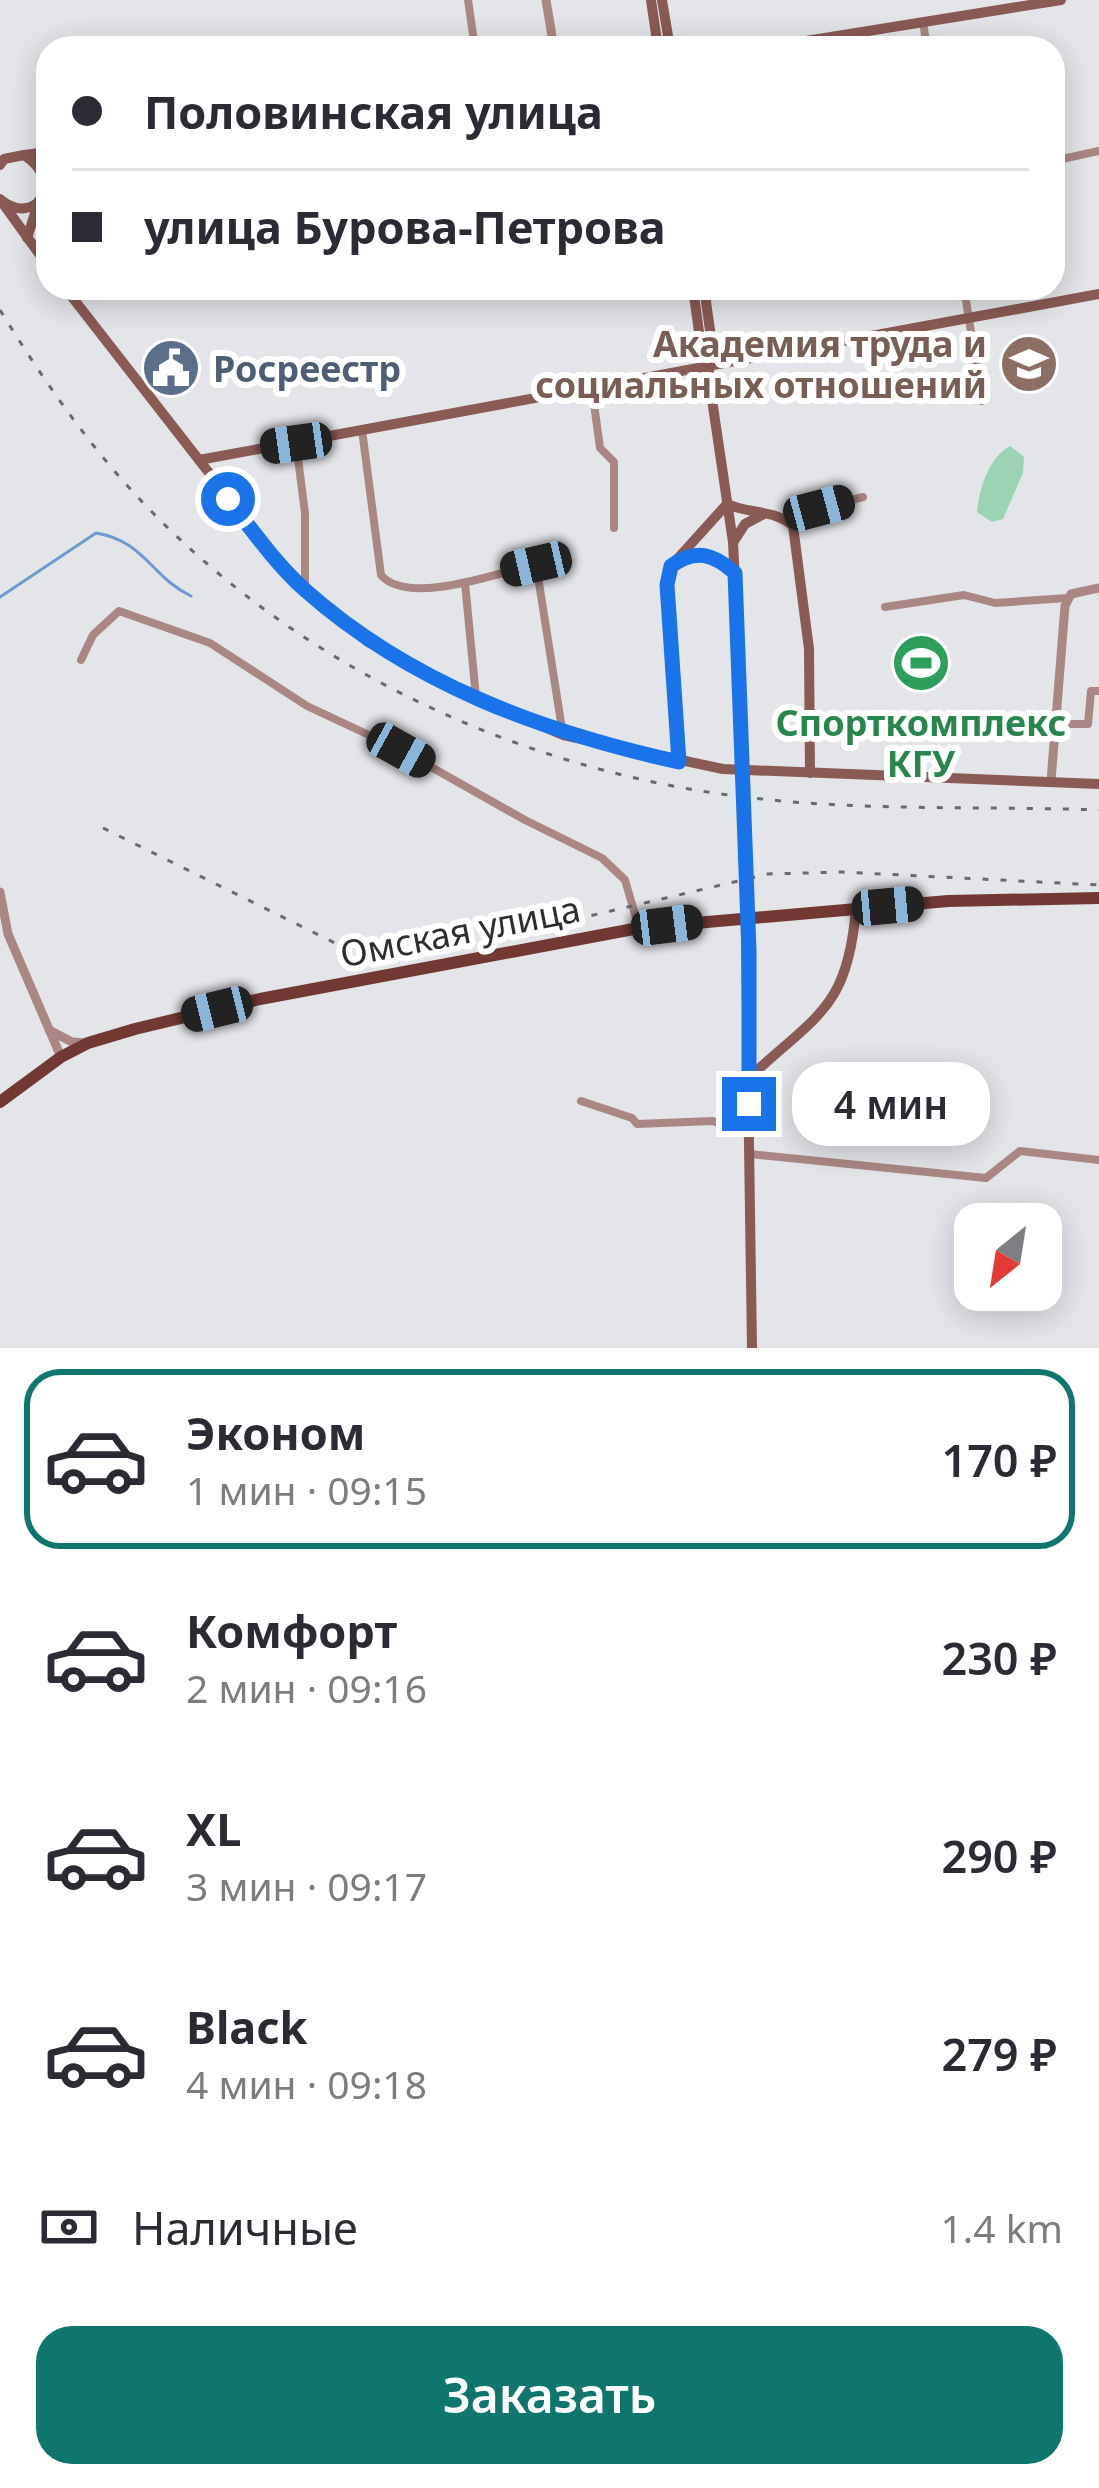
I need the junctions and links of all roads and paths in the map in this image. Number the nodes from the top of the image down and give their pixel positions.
1 (468, 0) edge
2 (546, 0) edge
3 (650, 0) edge
4 (662, 0) edge
5 (1061, 0) edge
6 (923, 22) junction
7 (473, 36) edge
8 (552, 36) edge
9 (656, 36) edge
10 (668, 36) edge
11 (836, 36) edge
12 (926, 36) edge
13 (1099, 152) edge
14 (36, 154) edge
15 (24, 155) junction
16 (1065, 159) edge
17 (1, 161) edge
18 (36, 164) edge
19 (36, 197) edge
20 (1, 201) edge
21 (36, 213) edge
22 (27, 238) junction
23 (36, 250) edge
24 (1099, 294) edge
25 (74, 300) edge
26 (695, 300) edge
27 (706, 300) edge
28 (966, 300) edge
29 (969, 320) junction
30 (709, 367) junction
31 (592, 389) junction
32 (982, 400) dead end
33 (362, 430) junction
34 (296, 443) junction
35 (199, 460) junction
36 (863, 497) dead end
37 (727, 504) junction
38 (762, 515) junction
39 (784, 517) junction
40 (614, 528) dead end
41 (733, 542) junction
42 (676, 561) junction
43 (735, 573) junction
44 (465, 583) junction
45 (1099, 587) edge
46 (305, 590) junction
47 (1069, 596) junction
48 (885, 607) dead end
49 (81, 661) dead end
50 (1099, 691) edge
51 (476, 698) junction
52 (1053, 724) junction
53 (563, 734) junction
54 (679, 762) junction
55 (811, 773) junction
56 (1051, 782) junction
57 (1099, 784) edge
58 (0, 892) edge
59 (1099, 898) edge
60 (856, 908) junction
61 (639, 928) junction
62 (49, 1030) junction
63 (88, 1042) junction
64 (749, 1053) junction
65 (774, 1054) junction
66 (61, 1057) junction
67 (749, 1078) junction
68 (581, 1101) dead end
69 (0, 1102) edge
70 (749, 1130) junction
71 (750, 1154) junction
72 (1099, 1160) edge
73 (752, 1348) edge

1 - 7 street
2 - 8 street
3 - 9 main road
4 - 10 main road
5 - 6 main road
6 - 11 main road
6 - 12 street
13 - 16 street
14 - 15 main road
15 - 17 main road
15 - 18 main road
19 - 20 main road
20 - 22 main road
21 - 22 main road
22 - 23 main road
24 - 29 main road
25 - 35 main road
26 - 30 main road
27 - 30 main road
28 - 29 street
29 - 30 main road
29 - 32 street
30 - 31 main road
30 - 37 main road
31 - 33 main road
31 - 40 street
33 - 34 main road
33 - 44 street
34 - 35 main road
34 - 46 street
35 - 46 main road
36 - 39 street
37 - 38 main road
37 - 41 main road
37 - 42 main road
38 - 39 main road
38 - 41 main road
39 - 55 main road
41 - 43 main road
42 - 43 main road
42 - 54 main road
43 - 64 main road
44 - 51 street
44 - 53 street
45 - 47 street
46 - 51 main road
47 - 48 street
47 - 52 street
49 - 61 street
50 - 52 street
51 - 53 main road
52 - 56 street
53 - 54 main road
54 - 55 main road
55 - 56 main road
56 - 57 main road
58 - 62 street
59 - 60 main road, Омская улица
60 - 61 main road, Омская улица
60 - 65 main road
61 - 63 main road, Омская улица
62 - 63 street
62 - 66 street
63 - 66 main road, Омская улица
64 - 65 main road
64 - 67 main road
65 - 67 main road
66 - 69 main road, Омская улица
67 - 70 main road
68 - 70 street
70 - 71 main road
71 - 72 street
71 - 73 main road

